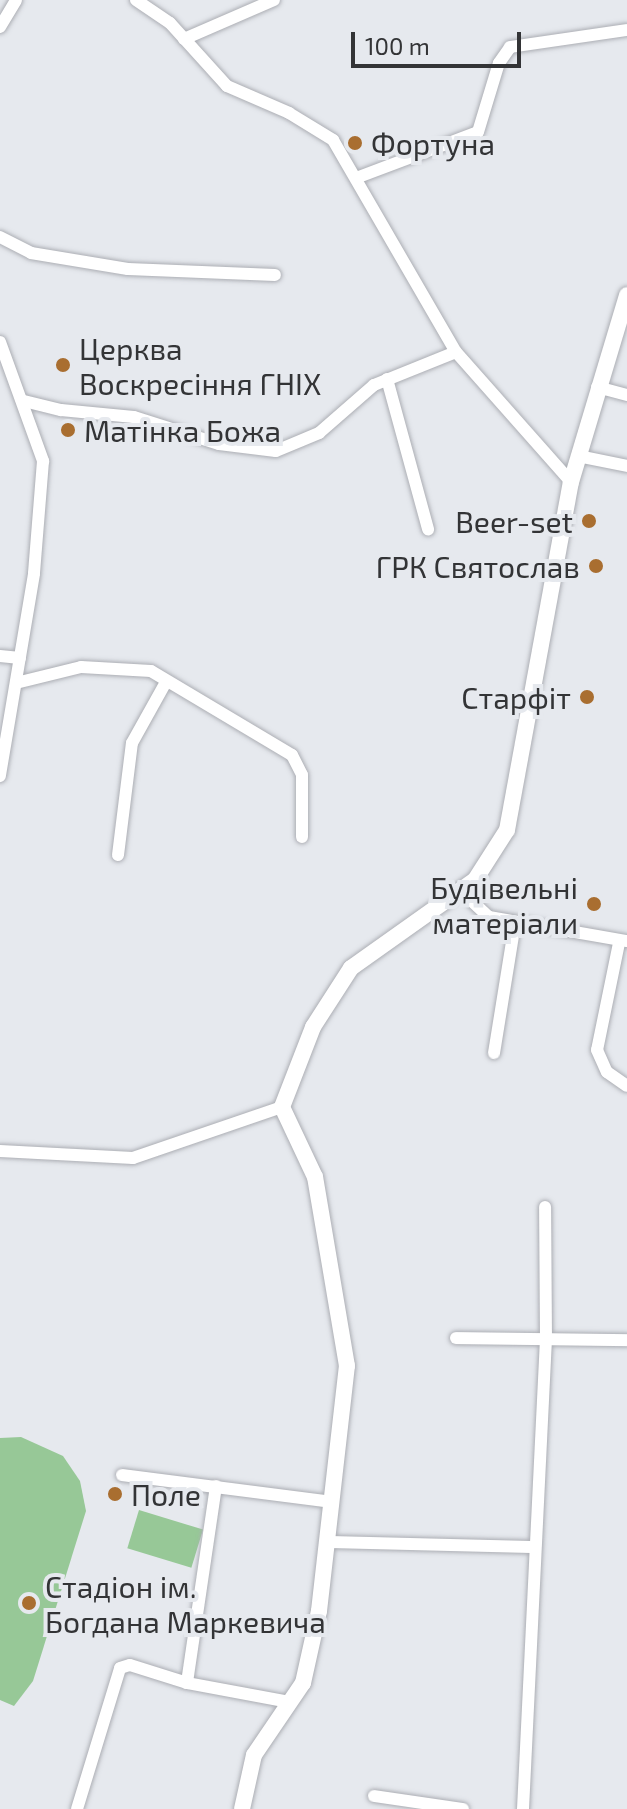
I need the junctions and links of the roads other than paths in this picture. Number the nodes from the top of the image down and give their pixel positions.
1 (16, 0) edge
2 (138, 0) edge
3 (274, 0) edge
4 (0, 27) edge
5 (627, 30) edge
6 (184, 39) junction
7 (356, 178) junction
8 (0, 237) edge
9 (275, 275) dead end
10 (627, 295) edge
11 (0, 342) edge
12 (456, 352) junction
13 (387, 379) junction
14 (597, 387) junction
15 (627, 395) edge
16 (24, 401) junction
17 (578, 456) junction
18 (627, 466) edge
19 (571, 482) junction
20 (428, 529) dead end
21 (0, 656) edge
22 (20, 658) junction
23 (166, 682) junction
24 (16, 683) junction
25 (6, 718) edge
26 (0, 776) edge
27 (302, 837) dead end
28 (118, 855) dead end
29 (460, 890) junction
30 (515, 923) junction
31 (623, 942) edge
32 (494, 1053) dead end
33 (627, 1086) edge
34 (282, 1107) junction
35 (0, 1151) edge
36 (545, 1207) dead end
37 (456, 1338) dead end
38 (546, 1339) junction
39 (627, 1340) edge
40 (122, 1475) dead end
41 (216, 1486) junction
42 (332, 1502) junction
43 (326, 1542) junction
44 (535, 1547) junction
45 (187, 1683) junction
46 (290, 1702) junction
47 (374, 1796) dead end
48 (77, 1809) edge
49 (242, 1809) edge
50 (463, 1809) edge
51 (523, 1809) edge

1 - 4 street
2 - 6 street
3 - 6 street
5 - 7 street
6 - 7 street
7 - 12 street
8 - 9 street
10 - 14 street
11 - 16 street
12 - 13 street
12 - 19 street
13 - 16 street
13 - 20 street
14 - 15 street
14 - 17 street
16 - 22 street
17 - 18 street
17 - 19 street
19 - 29 street
21 - 22 street
22 - 24 street
23 - 24 street
23 - 27 street
23 - 28 street
24 - 25 street
25 - 26 street
29 - 30 street
29 - 34 street
30 - 31 street
30 - 32 street
31 - 33 street
34 - 35 street
34 - 42 street
36 - 38 street
37 - 38 street
38 - 39 street
38 - 44 street
40 - 41 street
41 - 42 street
41 - 45 street
42 - 43 street
43 - 44 street
43 - 46 street
44 - 51 street
45 - 46 street
45 - 48 street
46 - 49 street
47 - 50 street

